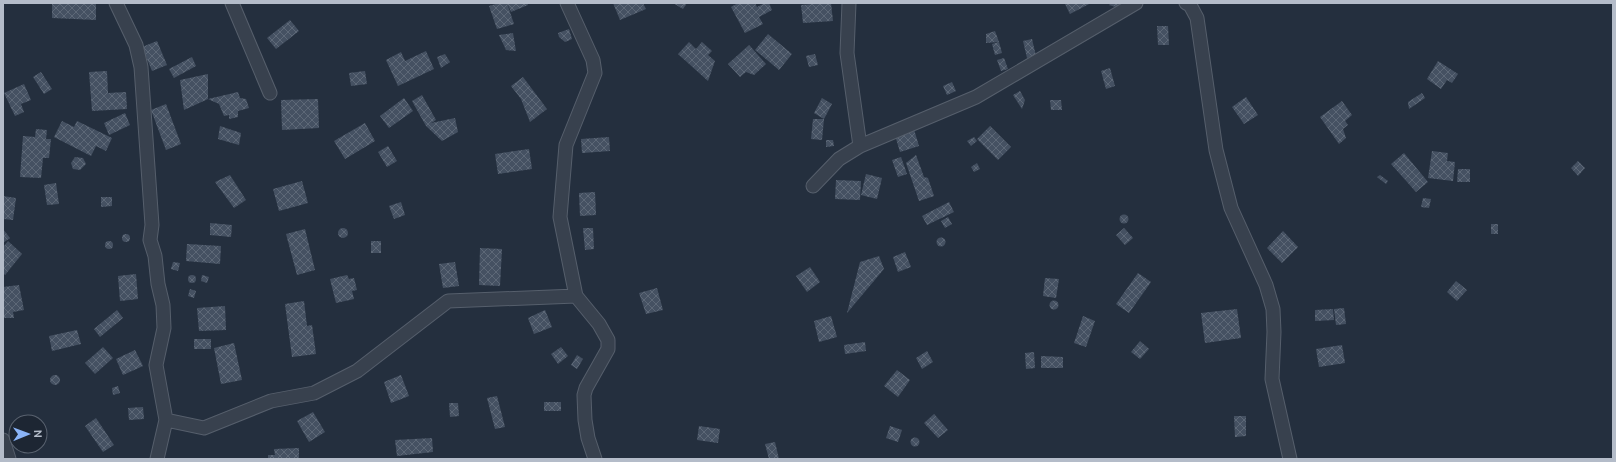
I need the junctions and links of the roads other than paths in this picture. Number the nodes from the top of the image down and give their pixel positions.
1 (116, 3) edge
2 (232, 3) edge
3 (567, 3) edge
4 (849, 3) edge
5 (1136, 3) edge
6 (1186, 3) edge
7 (270, 93) dead end
8 (860, 146) junction
9 (813, 186) dead end
10 (576, 296) junction
11 (166, 420) junction
12 (3, 440) edge
13 (10, 459) edge
14 (156, 459) edge
15 (595, 459) edge
16 (1290, 459) edge

1 - 11 street
2 - 7 street
3 - 10 street
4 - 8 street
5 - 8 street
6 - 16 street
8 - 9 street
10 - 11 street
10 - 15 street
11 - 14 street
12 - 13 street

